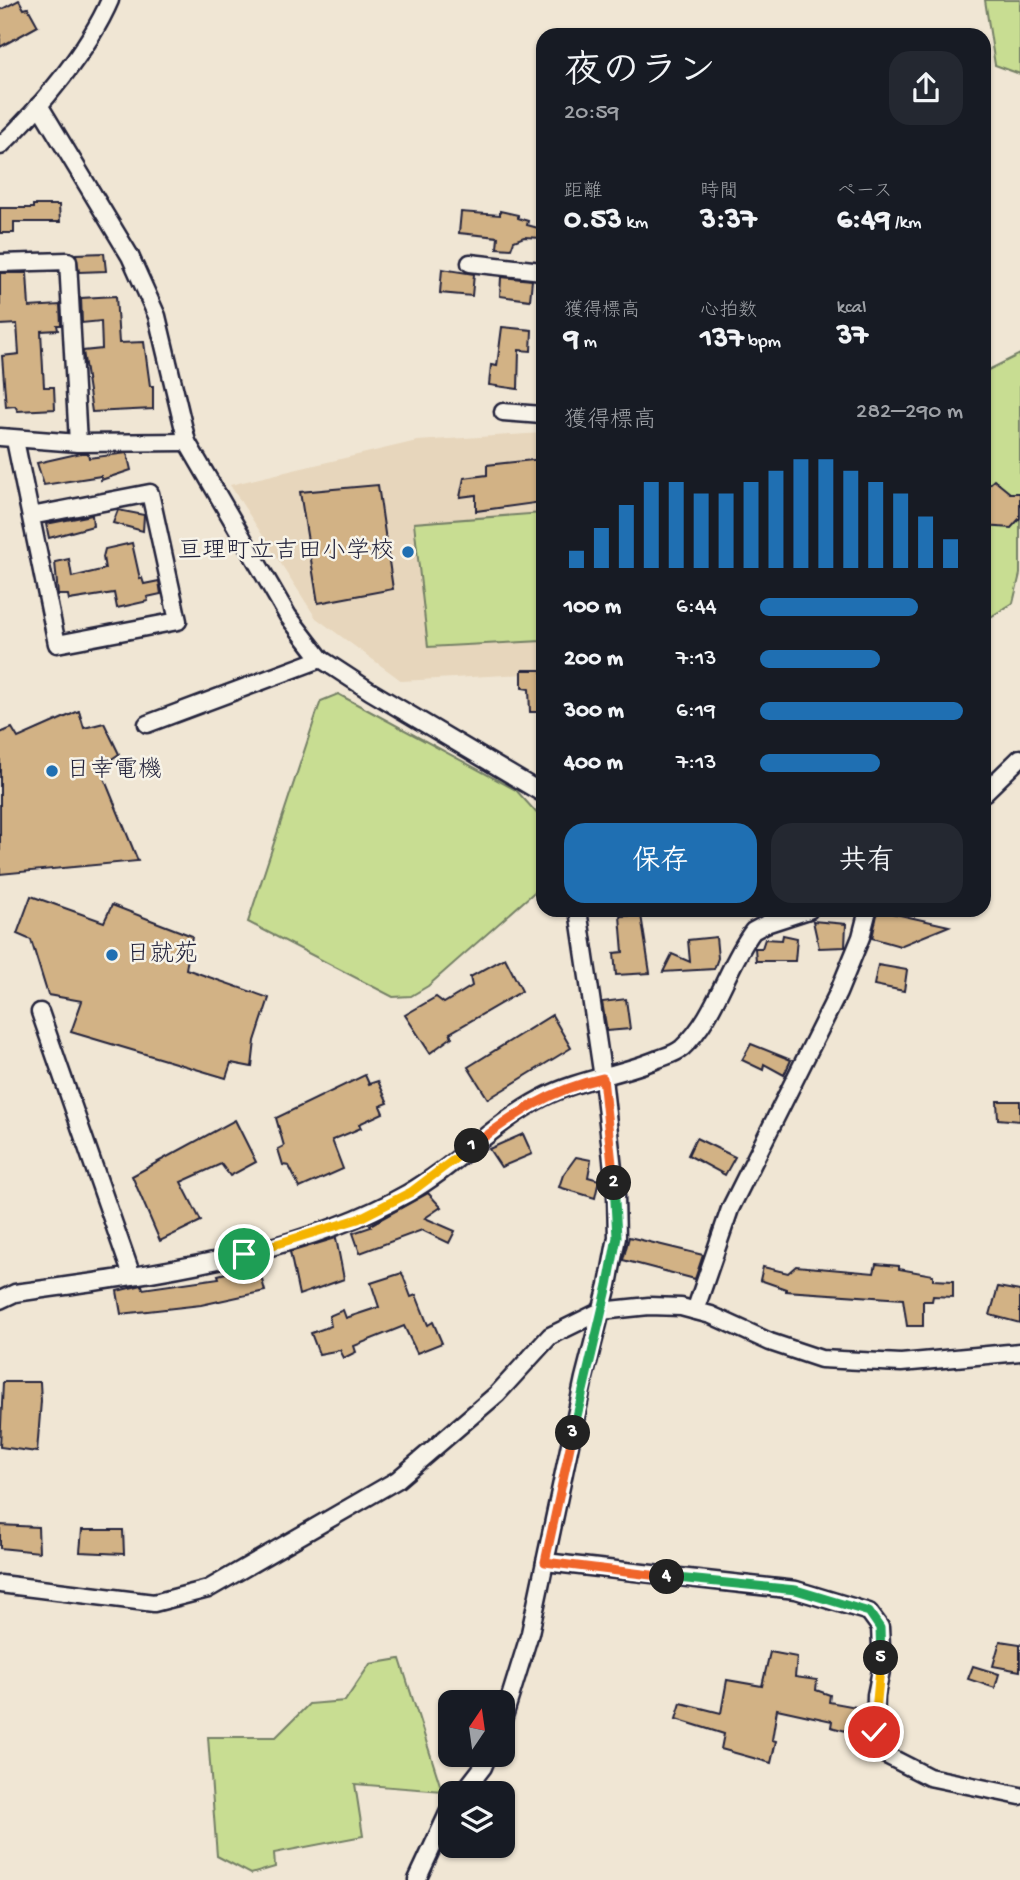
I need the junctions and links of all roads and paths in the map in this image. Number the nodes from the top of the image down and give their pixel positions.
1 (110, 0) edge
2 (39, 106) junction
3 (0, 146) edge
4 (0, 263) edge
5 (470, 263) dead end
6 (536, 270) edge
7 (503, 412) dead end
8 (536, 415) edge
9 (8, 439) edge
10 (187, 442) junction
11 (78, 443) junction
12 (31, 516) junction
13 (321, 659) junction
14 (147, 724) dead end
15 (1020, 758) edge
16 (991, 786) edge
17 (536, 789) edge
18 (579, 917) edge
19 (788, 917) edge
20 (866, 917) edge
21 (40, 1012) dead end
22 (603, 1078) junction
23 (132, 1276) junction
24 (0, 1300) edge
25 (601, 1311) junction
26 (695, 1311) junction
27 (1020, 1352) edge
28 (545, 1562) junction
29 (0, 1584) edge
30 (512, 1690) edge
31 (1020, 1796) edge
32 (438, 1835) edge
33 (417, 1880) edge

1 - 2 street
2 - 3 street
2 - 10 street
4 - 11 street
5 - 6 street
7 - 8 street
9 - 11 street
9 - 12 street
10 - 11 street
10 - 13 street
12 - 12 street
13 - 14 street
13 - 17 street
15 - 16 street
18 - 22 street
19 - 22 street
20 - 26 street
21 - 23 street
22 - 23 street
22 - 25 street
23 - 24 street
25 - 26 street
25 - 28 street
25 - 29 street
26 - 27 street
28 - 30 street
28 - 31 street
32 - 33 street

